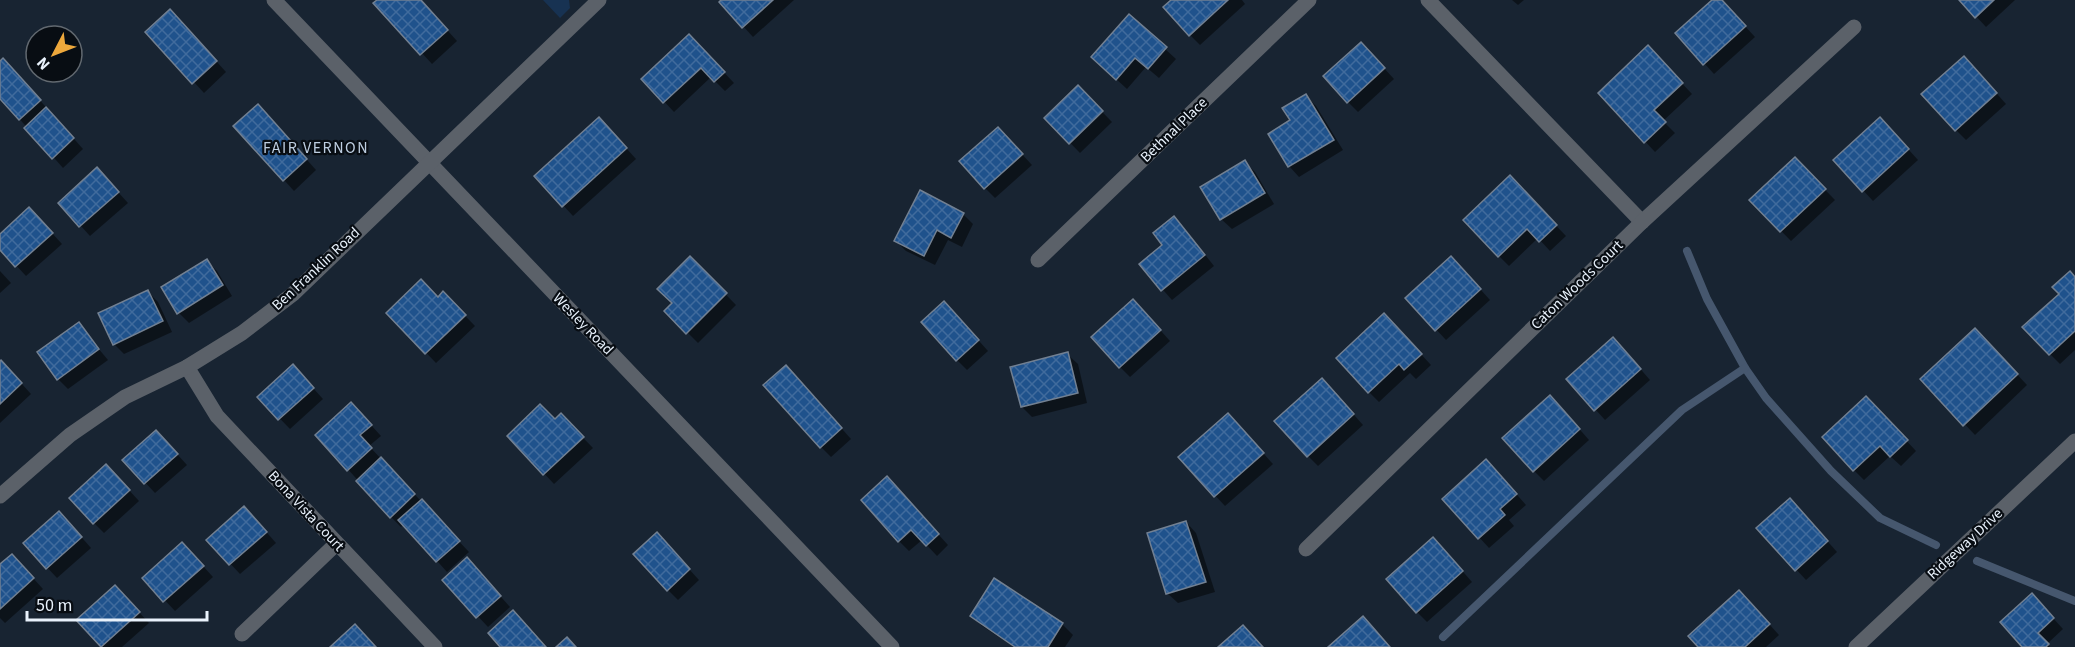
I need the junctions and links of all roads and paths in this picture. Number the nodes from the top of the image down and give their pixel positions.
1 (274, 0) edge
2 (599, 0) edge
3 (1310, 0) edge
4 (1428, 0) edge
5 (1854, 27) dead end
6 (428, 163) junction
7 (1642, 222) junction
8 (1038, 260) dead end
9 (187, 367) junction
10 (2075, 441) edge
11 (0, 496) edge
12 (336, 543) junction
13 (1306, 549) dead end
14 (242, 634) dead end
15 (435, 647) edge
16 (892, 647) edge
17 (1856, 647) edge

1 - 6 street, Wesley Road
2 - 6 street, Ben Franklin Road
3 - 8 street, Bethnal Place
4 - 7 street
5 - 7 street, Caton Woods Court
6 - 9 street, Ben Franklin Road
6 - 16 street, Wesley Road
7 - 13 street, Caton Woods Court
9 - 11 street, Ben Franklin Road
9 - 12 street, Bona Vista Court
10 - 17 street, Ridgeway Drive
12 - 14 street
12 - 15 street, Bona Vista Court

